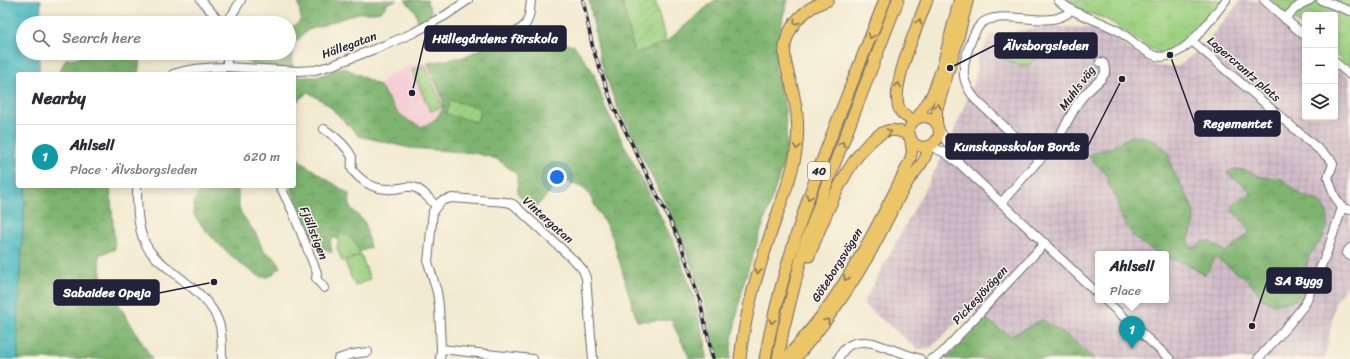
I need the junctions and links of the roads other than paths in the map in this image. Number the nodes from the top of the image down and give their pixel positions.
1 (201, 0) edge
2 (241, 0) edge
3 (468, 0) edge
4 (531, 0) edge
5 (828, 0) edge
6 (885, 0) edge
7 (898, 0) edge
8 (927, 0) edge
9 (959, 0) edge
10 (968, 0) edge
11 (1058, 0) edge
12 (1226, 0) edge
13 (1264, 0) edge
14 (1310, 0) edge
15 (1320, 0) edge
16 (1070, 9) junction
17 (1350, 11) edge
18 (215, 16) edge
19 (231, 16) edge
20 (1285, 19) junction
21 (1302, 33) edge
22 (513, 35) dead end
23 (1192, 40) junction
24 (227, 60) edge
25 (1100, 62) dead end
26 (1338, 65) edge
27 (227, 67) junction
28 (179, 72) edge
29 (260, 72) edge
30 (1350, 75) edge
31 (916, 120) junction
32 (938, 127) junction
33 (324, 129) dead end
34 (910, 137) junction
35 (929, 146) junction
36 (1040, 160) junction
37 (960, 164) junction
38 (904, 180) junction
39 (137, 188) edge
40 (281, 188) edge
41 (1001, 203) junction
42 (436, 206) junction
43 (1346, 209) edge
44 (1044, 243) junction
45 (1350, 248) edge
46 (1350, 256) edge
47 (324, 288) dead end
48 (1095, 291) edge
49 (790, 301) junction
50 (1108, 303) edge
51 (800, 347) junction
52 (440, 349) junction
53 (368, 352) dead end
54 (222, 359) edge
55 (338, 359) edge
56 (440, 359) edge
57 (533, 359) edge
58 (593, 359) edge
59 (740, 359) edge
60 (765, 359) edge
61 (778, 359) edge
62 (785, 359) edge
63 (795, 359) edge
64 (838, 359) edge
65 (920, 359) edge
66 (930, 359) edge
67 (1170, 359) edge
68 (1258, 359) edge

1 - 18 street
2 - 19 street
3 - 29 street, Hällegatan
4 - 22 street
5 -> 59 highway
6 -> 60 highway, 40
49 -> 7 highway, 40
31 -> 8 highway
9 - 31 main road, Göteborgsvägen
32 -> 10 main road, Göteborgsvägen
11 - 16 street
12 - 23 street
13 - 20 street
14 - 20 street
15 - 17 street
16 - 23 street
16 - 36 street
20 - 21 street
23 - 43 street, Lagercrantz plats
24 - 27 street
25 - 36 street, Muhls väg
26 - 30 street
27 - 28 street, Hällegatan
27 - 29 street, Hällegatan
31 - 32 main road
31 - 34 main road, Göteborgsvägen
32 - 35 main road, Göteborgsvägen
32 - 37 street
33 - 42 street
34 - 35 main road
34 - 38 main road, Göteborgsvägen
49 -> 34 highway
35 - 37 street
35 - 38 main road, Göteborgsvägen
36 - 41 street, Muhls väg
37 - 41 street
38 - 51 main road, Göteborgsvägen
39 - 54 street
40 - 47 street, Fjällstigen
41 - 44 street
42 - 52 street
42 - 58 street, Vintergatan
43 - 68 street
44 - 48 street
44 - 66 street, Pickesjövägen
45 - 46 street
49 - 61 highway, 40
50 - 67 street
51 - 62 main road, Göteborgsvägen
51 - 63 main road, Göteborgsvägen
52 - 56 street
52 - 57 street
53 - 55 street
64 - 65 street

